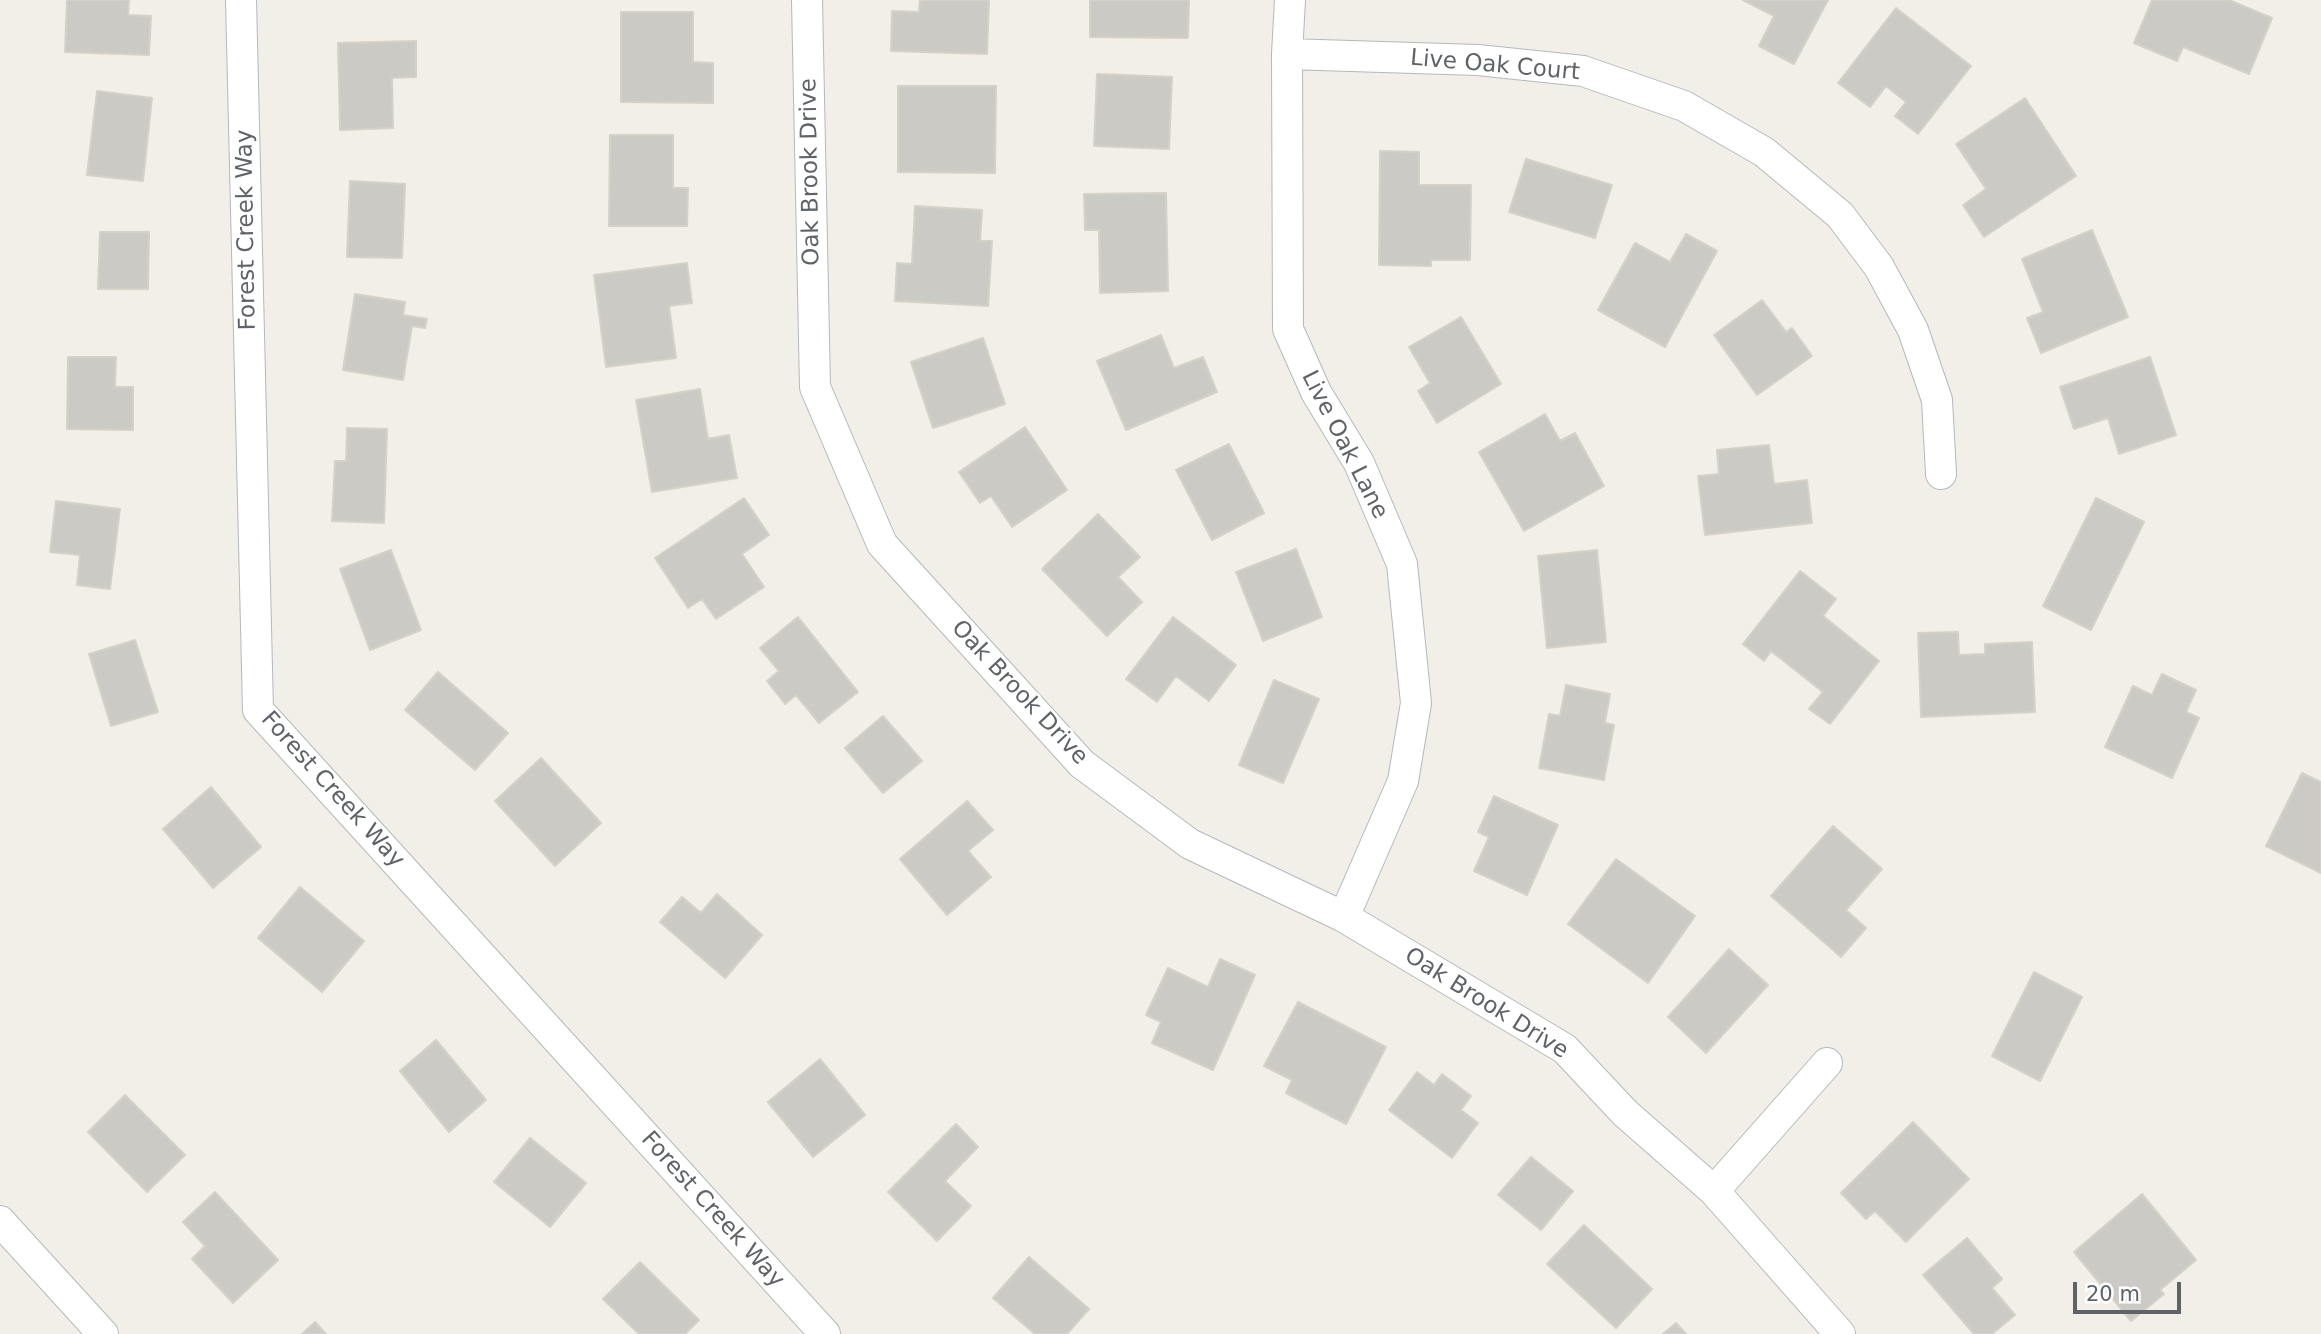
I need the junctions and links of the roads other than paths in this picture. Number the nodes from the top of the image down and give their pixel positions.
1 (242, 0) edge
2 (807, 0) edge
3 (1290, 0) edge
4 (1287, 54) junction
5 (1941, 474) dead end
6 (1344, 917) junction
7 (1827, 1063) dead end
8 (1714, 1191) junction
9 (0, 1221) edge
10 (103, 1334) edge
11 (825, 1334) edge
12 (1840, 1334) edge

1 - 11 street, Forest Creek Way
2 - 6 street, Oak Brook Drive
3 - 4 street, Live Oak Lane
4 - 5 street, Live Oak Court
4 - 6 street, Live Oak Lane
6 - 8 street, Oak Brook Drive
7 - 8 street
8 - 12 street, Oak Brook Drive
9 - 10 street

